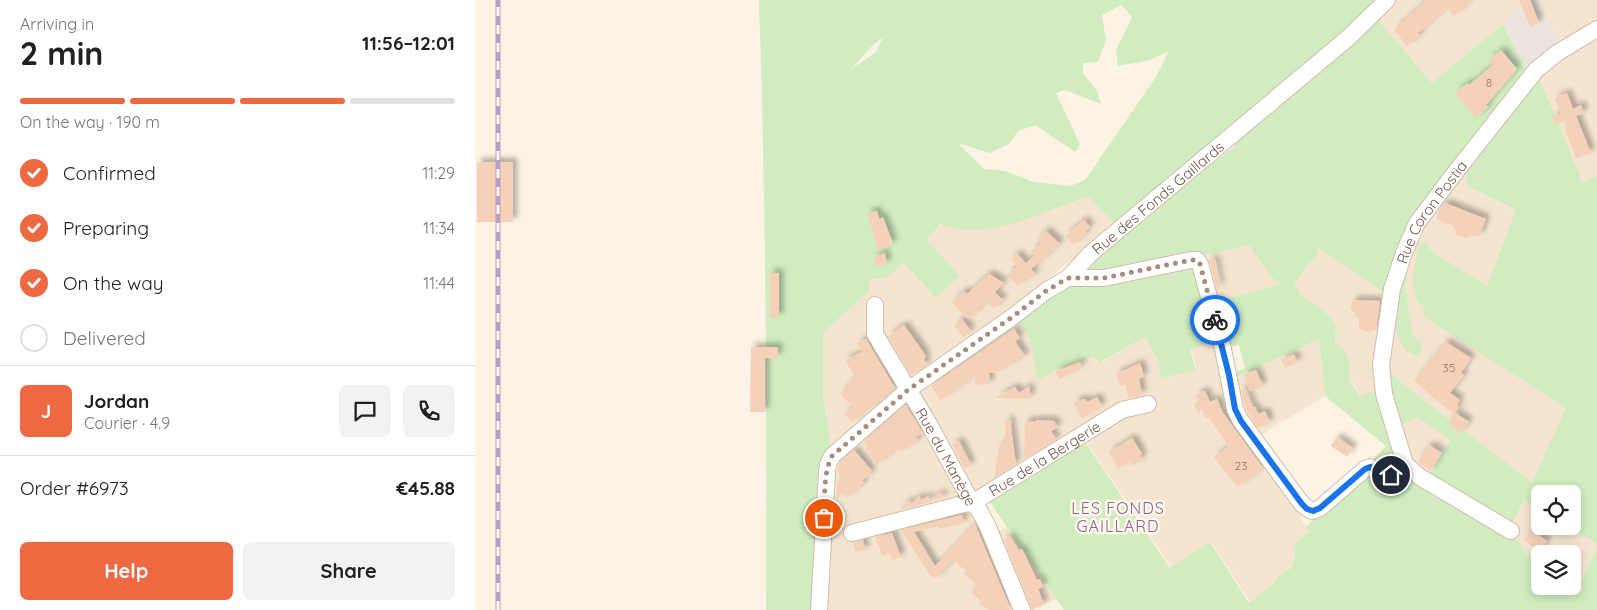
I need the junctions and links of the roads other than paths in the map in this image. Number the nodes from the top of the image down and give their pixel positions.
1 (1387, 0) edge
2 (1597, 30) edge
3 (1068, 278) junction
4 (875, 305) dead end
5 (908, 390) junction
6 (1148, 404) dead end
7 (1405, 464) junction
8 (973, 503) junction
9 (1511, 532) dead end
10 (853, 533) dead end
11 (819, 610) edge
12 (1022, 610) edge

1 - 3 street, Rue des Fonds Gaillards
2 - 7 street, Rue Coron Postia
3 - 5 street, Rue des Fonds Gaillards
3 - 7 street
4 - 5 street, Rue du Manège
5 - 8 street, Rue du Manège
5 - 11 street, Rue des Fonds Gaillards
6 - 8 street, Rue de la Bergerie
7 - 9 street
8 - 10 street, Rue de la Bergerie
8 - 12 street, Rue du Manège

